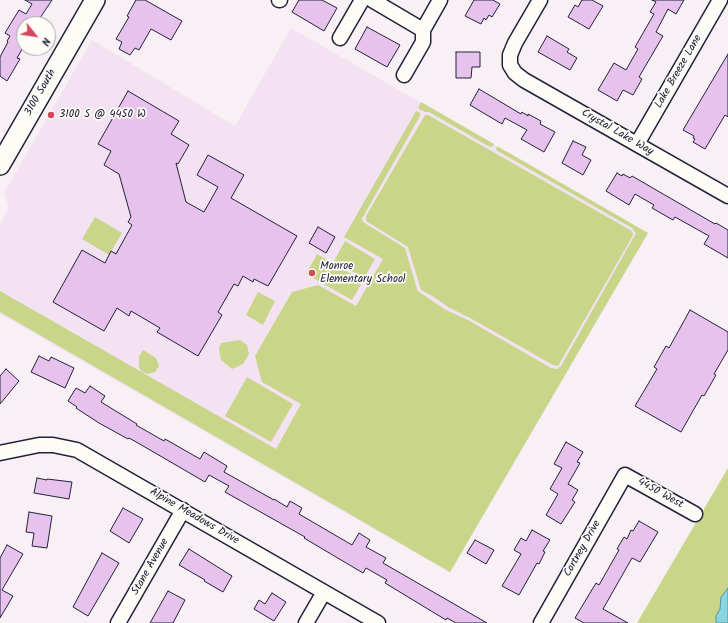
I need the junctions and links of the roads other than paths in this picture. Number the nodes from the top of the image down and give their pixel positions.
1 (95, 0) edge
2 (362, 0) edge
3 (372, 0) edge
4 (440, 0) edge
5 (540, 0) edge
6 (720, 0) edge
7 (423, 30) junction
8 (340, 38) dead end
9 (404, 76) dead end
10 (637, 144) junction
11 (0, 165) edge
12 (728, 196) edge
13 (0, 453) edge
14 (625, 475) joint
15 (183, 510) junction
16 (695, 514) dead end
17 (324, 592) junction
18 (118, 623) edge
19 (306, 623) edge
20 (378, 623) edge
21 (541, 623) edge

1 - 11 main road, 3100 South
2 - 8 street
3 - 7 street
4 - 7 street
5 - 10 street, Crystal Lake Way
6 - 10 street, Lake Breeze Lane
7 - 9 street
10 - 12 street, Crystal Lake Way
13 - 15 street, Alpine Meadows Drive
14 - 16 street, 4450 West
14 - 21 street, Cortney Drive
15 - 17 street, Alpine Meadows Drive
15 - 18 street, Stane Avenue
17 - 19 street
17 - 20 street, Alpine Meadows Drive

